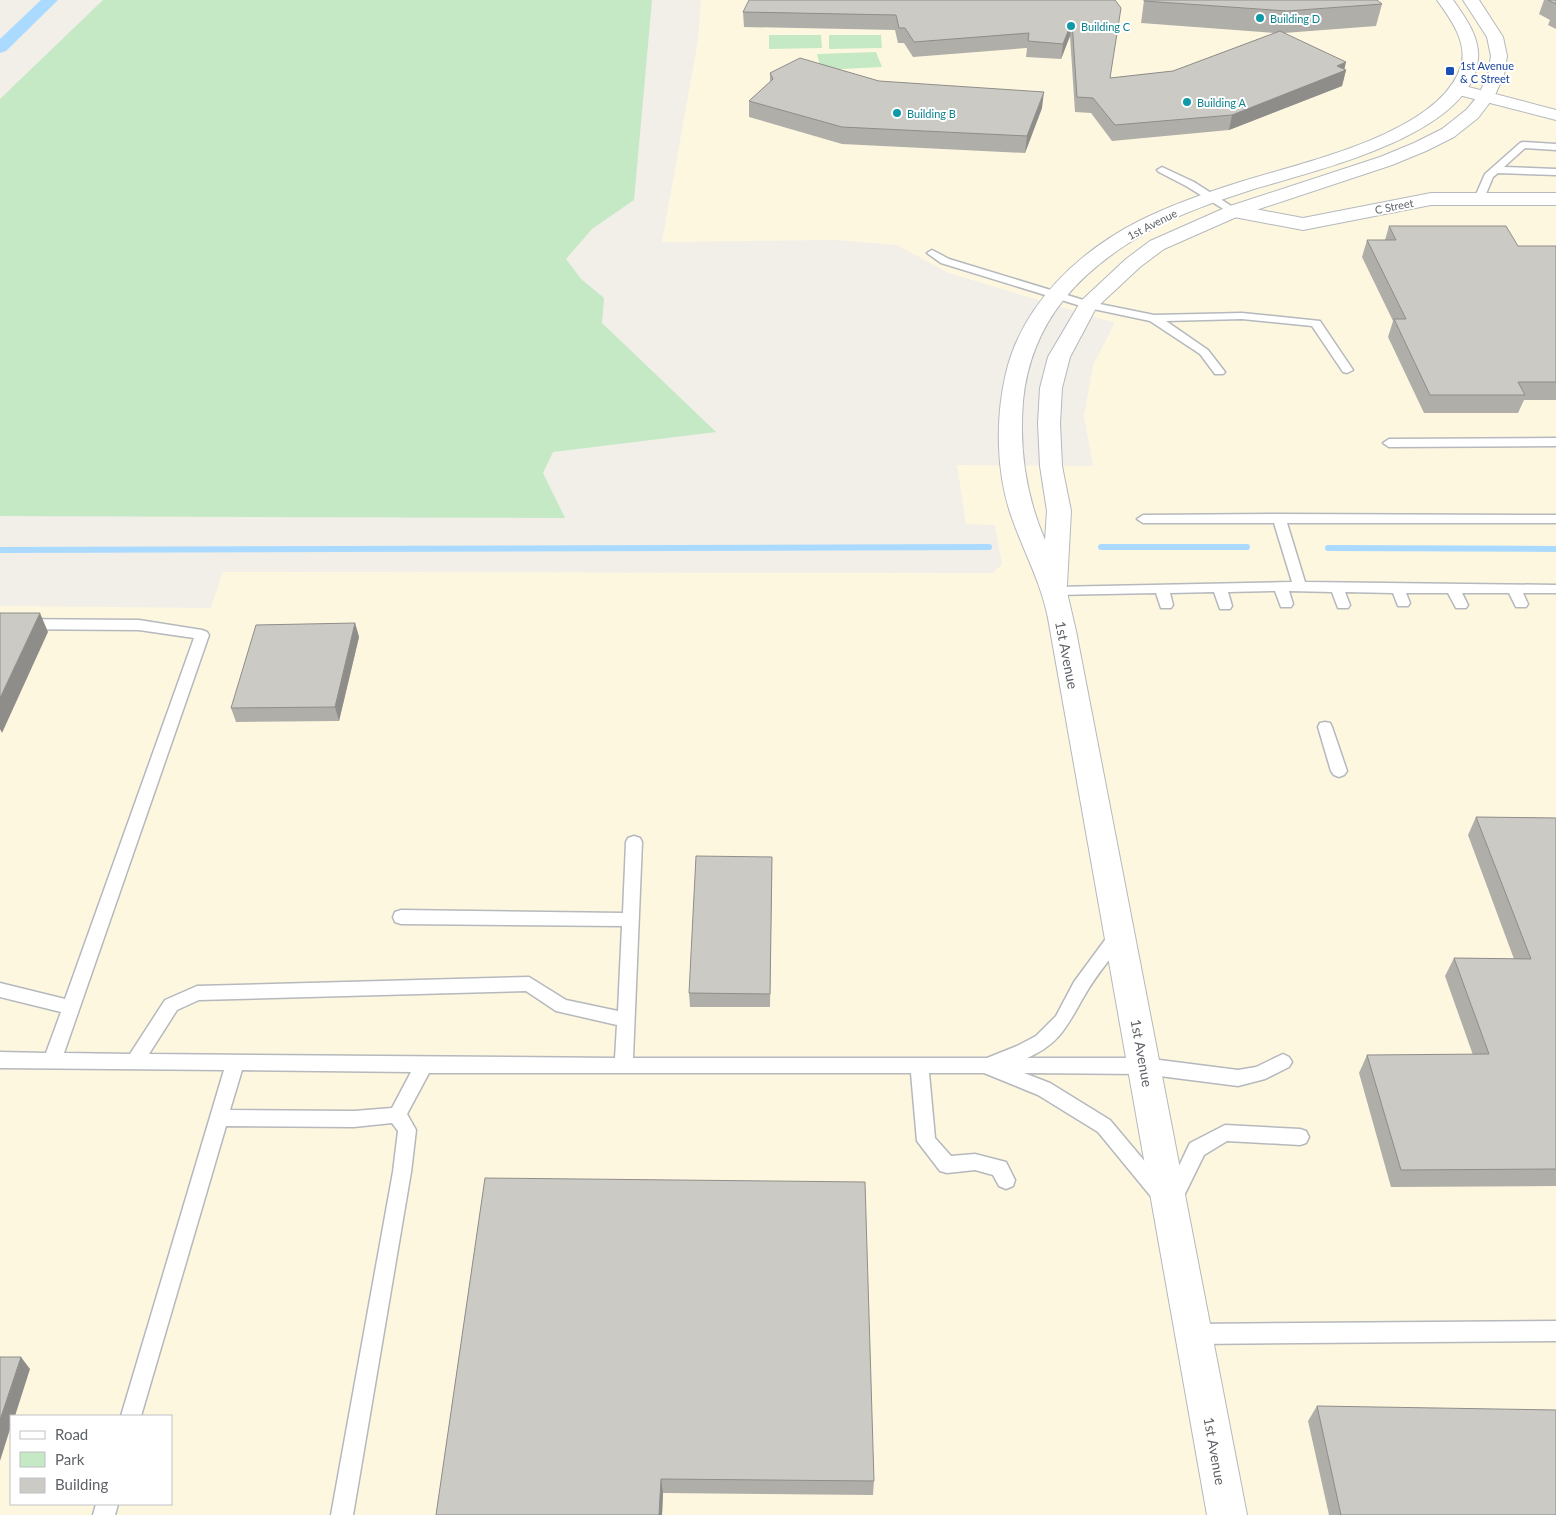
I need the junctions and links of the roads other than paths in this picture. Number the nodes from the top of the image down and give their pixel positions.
1 (1445, 0) edge
2 (1471, 0) edge
3 (1457, 89) junction
4 (1486, 97) junction
5 (1556, 115) edge
6 (1556, 147) edge
7 (1162, 170) dead end
8 (1495, 170) junction
9 (1556, 172) edge
10 (1212, 198) junction
11 (1479, 199) junction
12 (1556, 199) edge
13 (1234, 211) junction
14 (932, 253) dead end
15 (1055, 295) junction
16 (1088, 305) junction
17 (1154, 318) junction
18 (1347, 370) dead end
19 (1219, 372) dead end
20 (1556, 442) edge
21 (1389, 443) dead end
22 (1278, 518) junction
23 (1143, 519) dead end
24 (1556, 519) edge
25 (1300, 586) junction
26 (1281, 587) junction
27 (1220, 588) junction
28 (1337, 588) junction
29 (1398, 588) junction
30 (1453, 589) junction
31 (1514, 589) junction
32 (1162, 590) junction
33 (1556, 590) edge
34 (1054, 591) junction
35 (1404, 603) dead end
36 (1286, 604) dead end
37 (1461, 604) dead end
38 (1521, 604) dead end
39 (1166, 605) dead end
40 (1343, 605) dead end
41 (1225, 606) dead end
42 (0, 624) edge
43 (1325, 727) dead end
44 (1339, 771) dead end
45 (634, 842) dead end
46 (401, 917) dead end
47 (631, 920) junction
48 (1120, 932) junction
49 (0, 990) edge
50 (70, 1007) junction
51 (626, 1020) junction
52 (0, 1060) edge
53 (52, 1060) junction
54 (135, 1061) junction
55 (1283, 1062) dead end
56 (235, 1063) junction
57 (624, 1064) junction
58 (424, 1065) junction
59 (919, 1066) junction
60 (984, 1066) junction
61 (1144, 1066) junction
62 (397, 1115) junction
63 (219, 1118) junction
64 (1300, 1137) dead end
65 (1006, 1180) dead end
66 (1170, 1205) junction
67 (1556, 1331) edge
68 (1194, 1334) junction
69 (131, 1415) edge
70 (342, 1515) edge
71 (1227, 1515) edge

1 - 3 street, 1st Avenue
2 - 4 street, 1st Avenue
3 - 4 street
3 - 10 street, 1st Avenue
4 - 5 street
4 - 13 street, 1st Avenue
6 - 8 lane
7 - 10 lane
8 - 9 lane
8 - 11 lane
10 - 13 lane
10 - 15 street, 1st Avenue
11 - 12 street, C Street
11 - 13 street, C Street
13 - 16 street, 1st Avenue
14 - 15 lane
15 - 16 lane
15 - 34 street, 1st Avenue
16 - 17 lane
16 - 34 street, 1st Avenue
17 - 18 lane
17 - 19 lane
20 - 21 lane
22 - 23 lane
22 - 24 lane
22 - 25 lane
25 - 26 lane
25 - 28 lane
26 - 27 lane
26 - 36 lane
27 - 32 lane
27 - 41 lane
28 - 29 lane
28 - 40 lane
29 - 30 lane
29 - 35 lane
30 - 31 lane
30 - 37 lane
31 - 33 lane
31 - 38 lane
32 - 34 lane
32 - 39 lane
34 - 48 street, 1st Avenue
42 - 50 lane
43 - 44 lane
45 - 47 lane
46 - 47 lane
47 - 51 lane
48 - 60 lane
48 - 61 street, 1st Avenue
49 - 50 lane
50 - 53 lane
51 - 54 lane
51 - 57 lane
52 - 53 lane
53 - 54 lane
54 - 56 lane
55 - 61 lane
56 - 58 lane
56 - 63 lane
57 - 58 lane
57 - 59 lane
58 - 62 lane
59 - 60 lane
59 - 65 lane
60 - 61 lane
60 - 66 lane
61 - 66 street, 1st Avenue
62 - 63 lane
62 - 70 lane
63 - 69 lane
64 - 66 lane
66 - 68 street, 1st Avenue
67 - 68 lane
68 - 71 street, 1st Avenue

